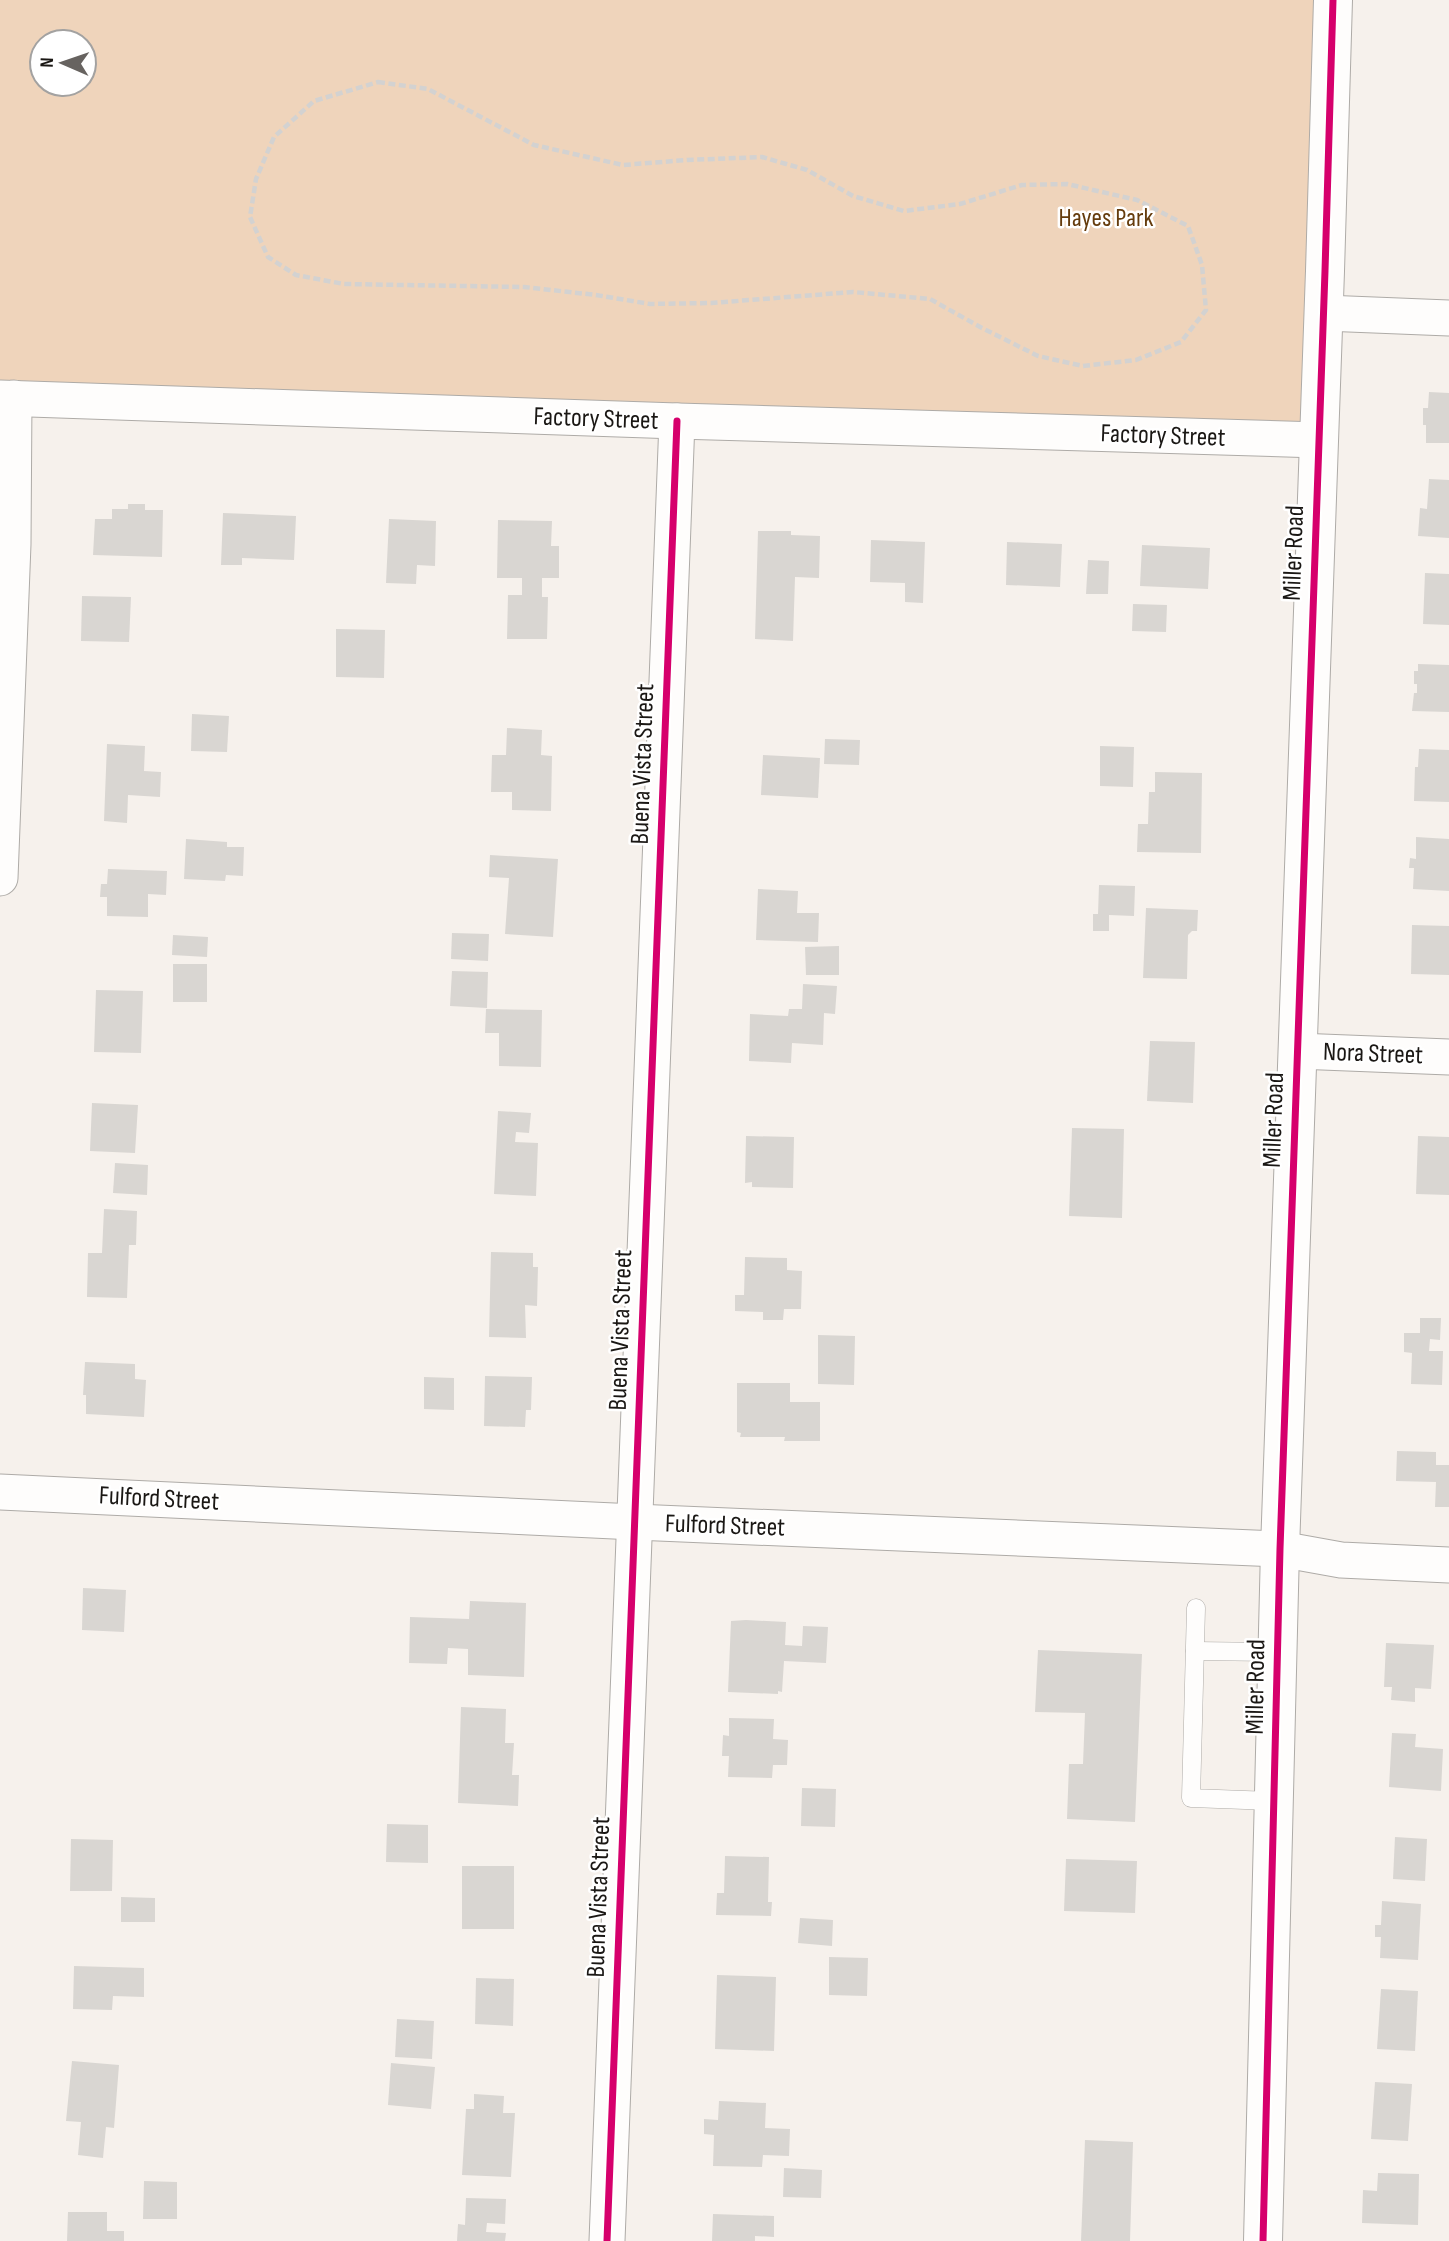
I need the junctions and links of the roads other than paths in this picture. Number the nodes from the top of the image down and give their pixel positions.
1 (1333, 0) edge
2 (1324, 313) junction
3 (1449, 318) edge
4 (7, 398) edge
5 (677, 421) junction
6 (1319, 440) junction
7 (0, 878) edge
8 (1297, 1051) junction
9 (1449, 1057) edge
10 (0, 1492) edge
11 (635, 1522) junction
12 (1280, 1549) junction
13 (1449, 1565) edge
14 (1196, 1608) dead end
15 (1195, 1651) junction
16 (1278, 1652) junction
17 (1274, 1801) junction
18 (607, 2241) edge
19 (1263, 2241) edge

1 - 2 street, Miller Road
2 - 3 street
2 - 6 street, Miller Road
4 - 5 street, Factory Street
4 - 7 street
5 - 6 street, Factory Street
5 - 11 street, Buena Vista Street
6 - 8 street, Miller Road
8 - 9 street, Nora Street
8 - 12 street, Miller Road
10 - 11 street, Fulford Street
11 - 12 street, Fulford Street
11 - 18 street, Buena Vista Street
12 - 13 street, Fulford Street
12 - 16 street, Miller Road
14 - 15 lane
15 - 16 lane
15 - 17 lane
16 - 17 street, Miller Road
17 - 19 street, Miller Road

